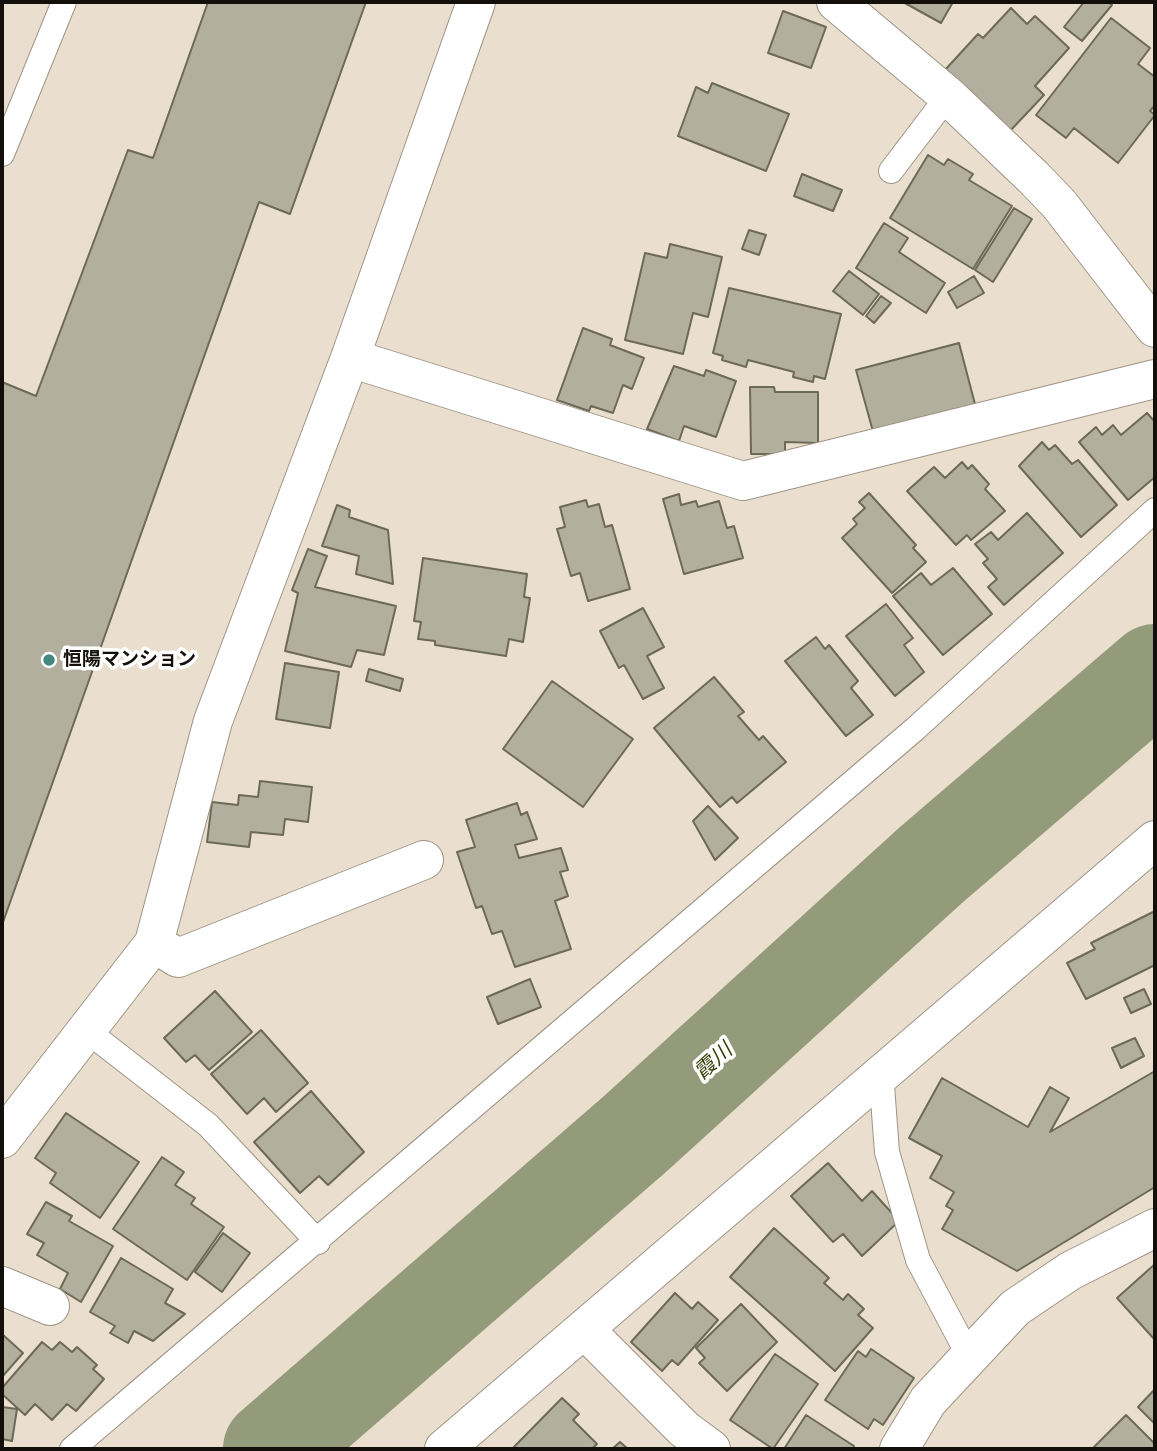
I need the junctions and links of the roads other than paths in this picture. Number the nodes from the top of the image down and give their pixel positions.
1 (64, 2) edge
2 (476, 2) edge
3 (836, 2) edge
4 (948, 96) junction
5 (2, 154) edge
6 (891, 171) dead end
7 (1155, 327) edge
8 (350, 358) junction
9 (1155, 379) edge
10 (1155, 510) edge
11 (1155, 839) edge
12 (424, 860) dead end
13 (155, 943) junction
14 (86, 1030) junction
15 (881, 1073) junction
16 (2, 1139) edge
17 (1155, 1228) edge
18 (317, 1242) junction
19 (2, 1286) edge
20 (50, 1306) dead end
21 (584, 1329) junction
22 (969, 1356) junction
23 (72, 1449) edge
24 (444, 1449) edge
25 (712, 1449) edge
26 (899, 1449) edge

1 - 5 lane
2 - 8 street
3 - 4 street
4 - 6 lane
4 - 7 street
8 - 9 street
8 - 13 street
10 - 18 lane
11 - 15 street
12 - 13 street
13 - 14 street
14 - 16 street
14 - 18 lane
15 - 21 street
15 - 22 lane
17 - 22 street
18 - 23 lane
19 - 20 street
21 - 24 street
21 - 25 street
22 - 26 street

